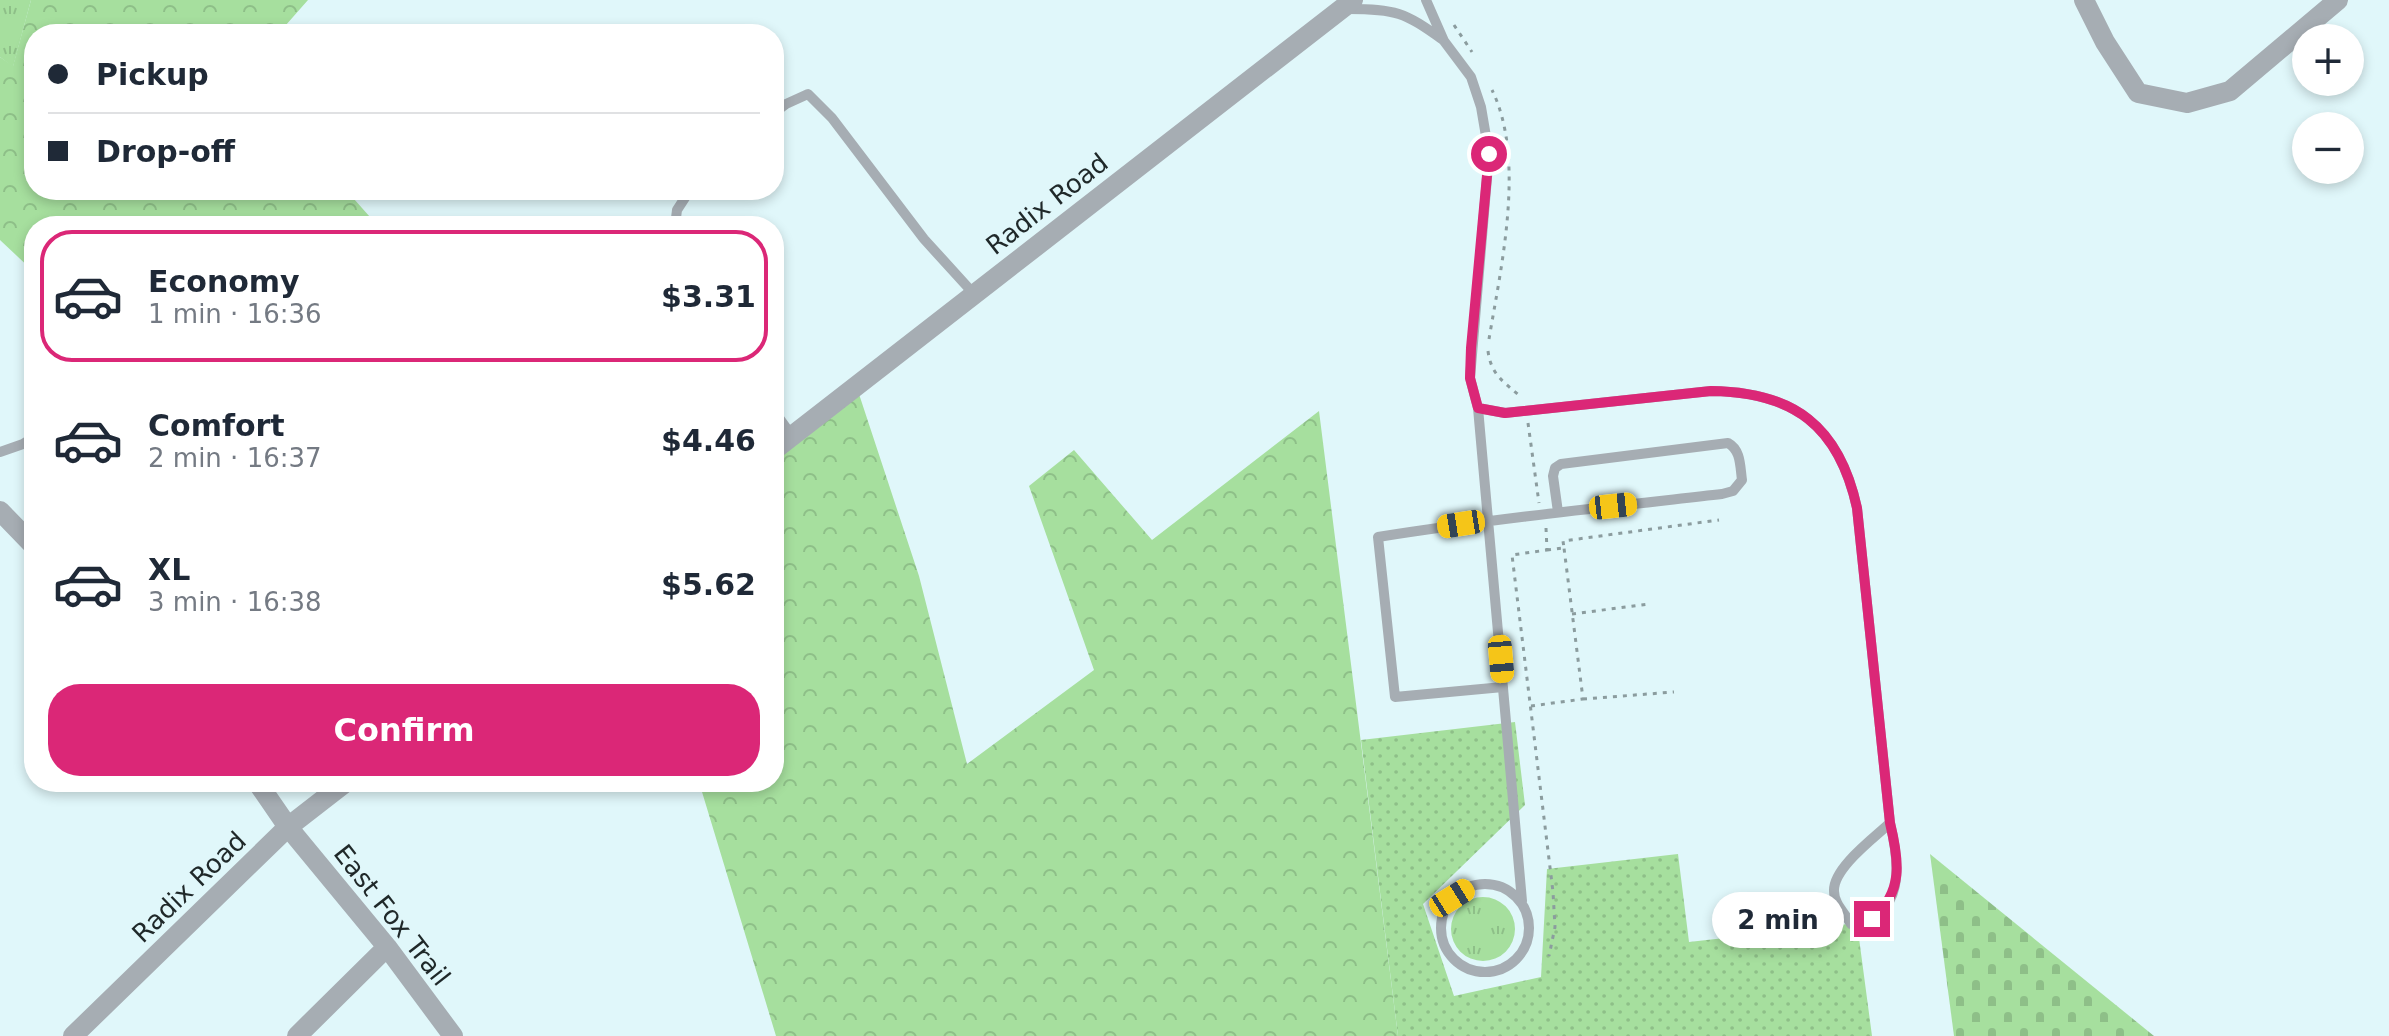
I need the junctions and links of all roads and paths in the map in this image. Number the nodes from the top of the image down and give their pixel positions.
1 (1426, 0) edge
2 (2084, 0) edge
3 (2338, 0) edge
4 (1347, 4) edge
5 (1450, 21) dead end
6 (1444, 41) junction
7 (1475, 57) dead end
8 (1490, 87) dead end
9 (784, 106) edge
10 (974, 294) junction
11 (1478, 408) junction
12 (1526, 411) junction
13 (784, 425) edge
14 (792, 436) junction
15 (784, 442) edge
16 (24, 443) edge
17 (0, 452) edge
18 (1539, 504) dead end
19 (0, 511) edge
20 (1558, 512) junction
21 (1489, 520) junction
22 (1719, 520) dead end
23 (1546, 524) dead end
24 (24, 536) edge
25 (1564, 548) junction
26 (1547, 550) junction
27 (1649, 604) dead end
28 (1572, 614) junction
29 (1503, 687) junction
30 (1674, 692) dead end
31 (1583, 699) junction
32 (1530, 706) junction
33 (264, 792) edge
34 (333, 792) edge
35 (1890, 823) junction
36 (288, 827) junction
37 (1522, 901) junction
38 (387, 947) junction
39 (1549, 956) dead end
40 (73, 1036) edge
41 (297, 1036) edge
42 (453, 1036) edge

1 - 6 lane
2 - 3 street
4 - 6 lane
4 - 10 street, Radix Road
5 - 7 path
6 - 11 lane
8 - 12 path
9 - 10 lane
10 - 14 street, Radix Road
11 - 12 lane
11 - 21 lane
12 - 18 path
12 - 35 lane
13 - 14 lane
14 - 15 street, Radix Road
16 - 17 lane
19 - 24 street
20 - 20 lane
20 - 21 lane
21 - 29 lane
21 - 29 lane
22 - 25 path
23 - 26 path
25 - 26 path
25 - 28 path
26 - 32 path
27 - 28 path
28 - 31 path
29 - 37 lane
30 - 31 path
31 - 32 path
32 - 39 path
33 - 36 street, East Fox Trail
34 - 36 street, Radix Road
35 - 35 lane
36 - 38 street, East Fox Trail
36 - 40 street, Radix Road
37 - 37 lane
38 - 41 street
38 - 42 street, East Fox Trail

